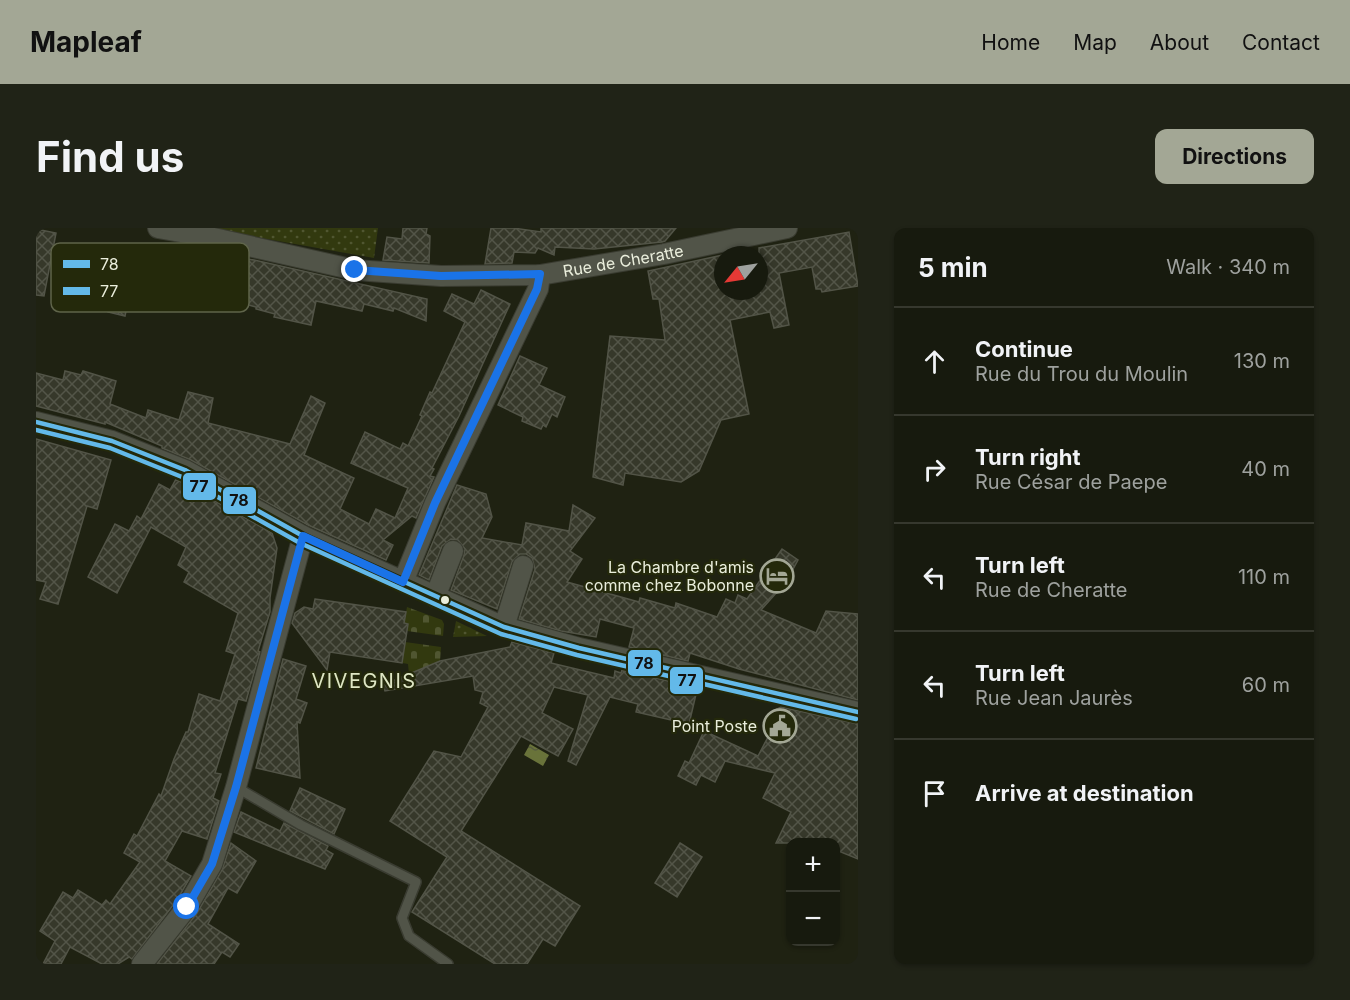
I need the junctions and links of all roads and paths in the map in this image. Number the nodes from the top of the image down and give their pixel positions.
1 (158, 228) edge
2 (787, 228) edge
3 (702, 237) edge
4 (236, 243) edge
5 (249, 246) edge
6 (540, 274) junction
7 (36, 422) edge
8 (303, 536) junction
9 (453, 550) dead end
10 (523, 566) dead end
11 (403, 582) junction
12 (435, 597) junction
13 (504, 627) junction
14 (858, 712) edge
15 (236, 787) junction
16 (142, 964) edge
17 (448, 964) edge

1 - 4 street
2 - 3 street, Rue de Cheratte
3 - 6 street, Rue de Cheratte
5 - 6 street
6 - 11 street, Rue de Cheratte
7 - 8 street
8 - 11 street
8 - 15 street
9 - 12 street
10 - 13 street
11 - 12 street
12 - 13 street
13 - 14 street
15 - 16 street
15 - 17 lane

